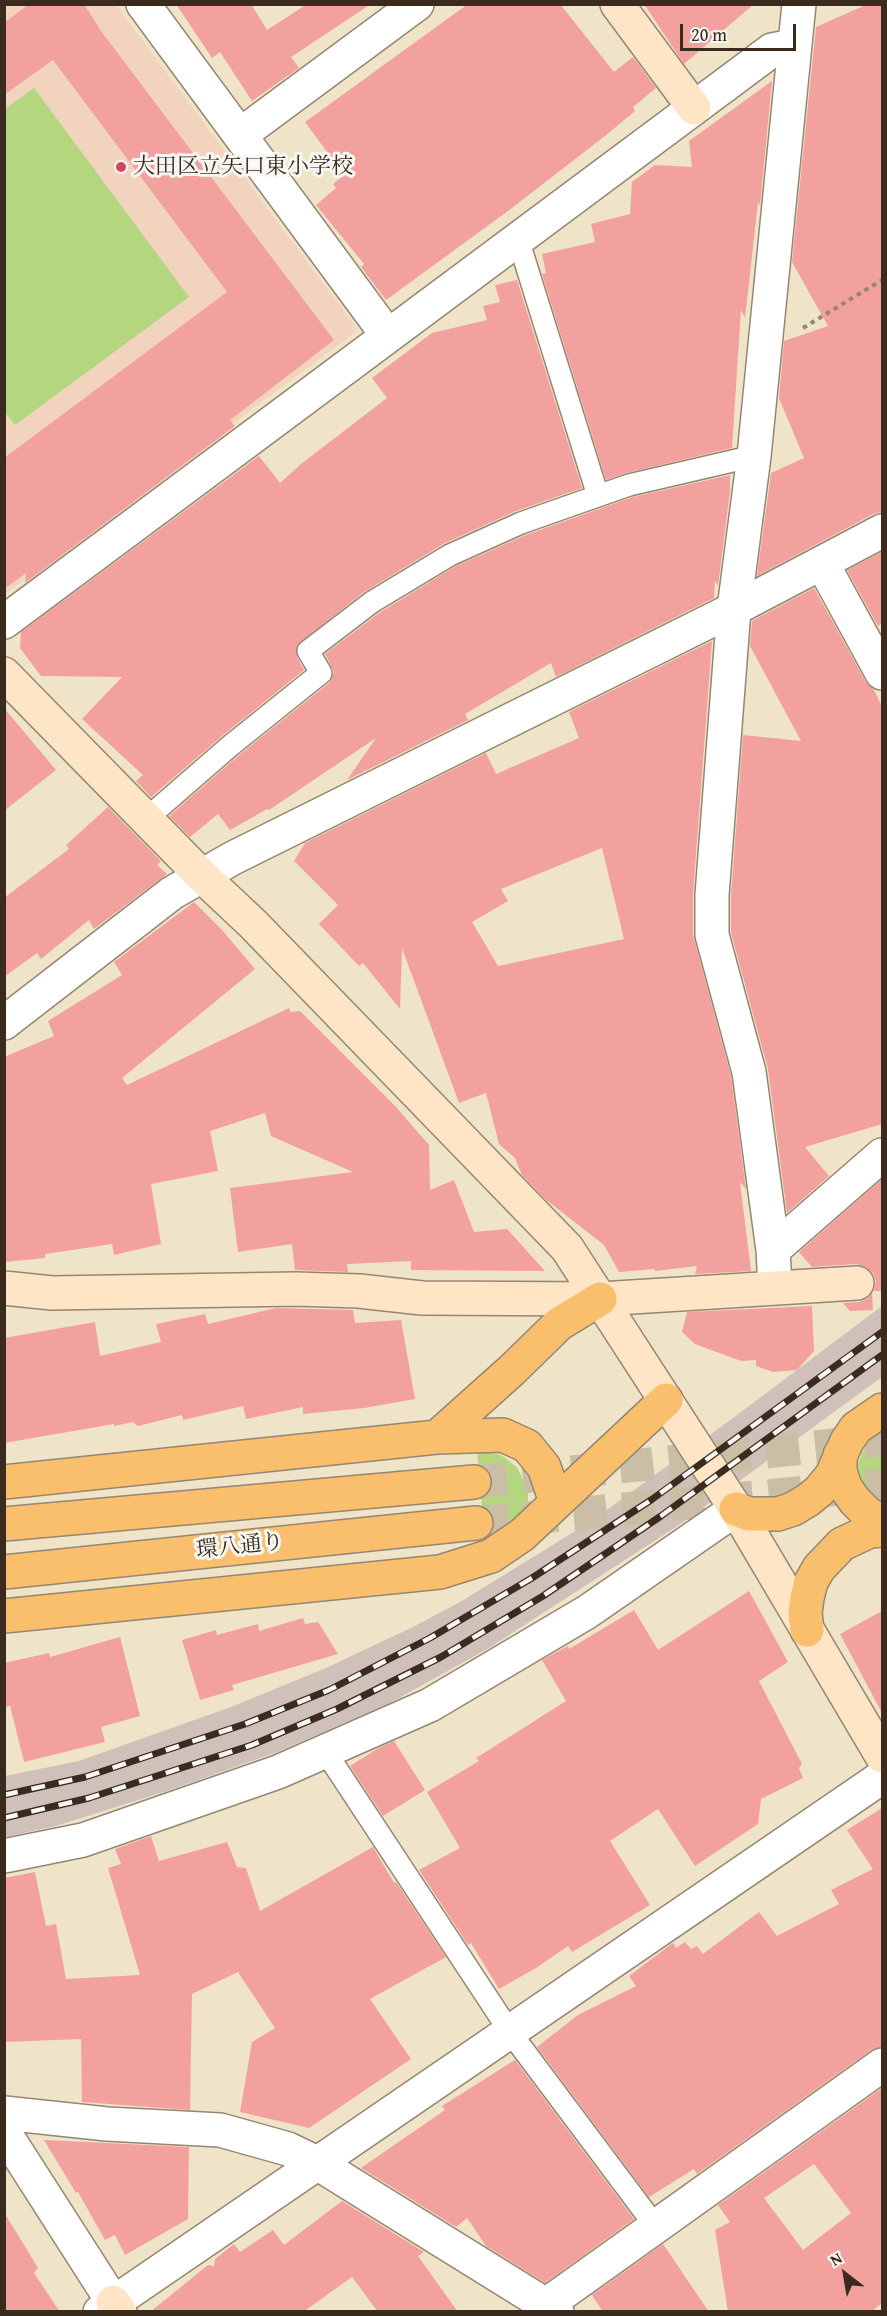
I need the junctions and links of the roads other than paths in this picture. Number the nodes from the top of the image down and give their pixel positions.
1 (143, 4) edge
2 (417, 4) edge
3 (617, 4) edge
4 (799, 4) edge
5 (794, 46) junction
6 (694, 108) junction
7 (240, 135) junction
8 (518, 239) junction
9 (388, 336) junction
10 (754, 456) junction
11 (598, 496) junction
12 (882, 531) edge
13 (822, 562) junction
14 (734, 609) junction
15 (4, 622) edge
16 (882, 673) edge
17 (4, 675) edge
18 (146, 819) junction
19 (202, 876) junction
20 (4, 1023) edge
21 (882, 1155) edge
22 (773, 1250) junction
23 (857, 1283) dead end
24 (775, 1287) junction
25 (4, 1288) edge
26 (600, 1299) junction
27 (666, 1400) junction
28 (882, 1410) edge
29 (437, 1437) junction
30 (840, 1455) junction
31 (4, 1482) edge
32 (474, 1482) tunnel mouth
33 (556, 1502) junction
34 (736, 1509) junction
35 (882, 1521) edge
36 (476, 1523) tunnel mouth
37 (4, 1524) edge
38 (882, 1530) edge
39 (4, 1572) edge
40 (4, 1616) edge
41 (807, 1630) junction
42 (325, 1751) junction
43 (882, 1756) edge
44 (882, 1777) edge
45 (4, 1856) edge
46 (510, 2032) junction
47 (882, 2065) edge
48 (4, 2113) edge
49 (4, 2132) edge
50 (317, 2163) junction
51 (656, 2227) junction
52 (111, 2308) edge
53 (551, 2308) edge

1 - 7 street
2 - 7 street
3 - 6 street
4 - 5 street
5 - 6 street
5 - 10 street
6 - 8 street
7 - 9 street
8 - 9 street
8 - 11 lane
9 - 15 street
10 - 11 lane
10 - 14 street
11 - 18 lane
12 - 13 street
13 - 14 street
13 - 16 street
14 - 19 street
14 - 22 street
17 - 18 street
18 - 19 street
19 - 20 street
19 - 26 street
21 - 22 street
22 - 24 street
23 - 24 street
24 - 26 street
25 - 26 street
26 - 27 street
26 - 29 main road
27 - 33 main road
27 - 34 street
28 - 30 main road
29 - 31 main road
29 - 33 main road
30 - 34 main road
30 - 35 main road
32 - 37 main road, 環八通り
33 - 40 main road
34 - 41 street
34 - 42 street
36 - 39 main road, 環八通り
38 - 41 main road
41 - 43 street
42 - 45 street
42 - 46 lane
44 - 46 street
46 - 50 street
46 - 51 lane
47 - 51 street
48 - 50 street
49 - 52 street
50 - 52 street
50 - 53 street
51 - 53 street

